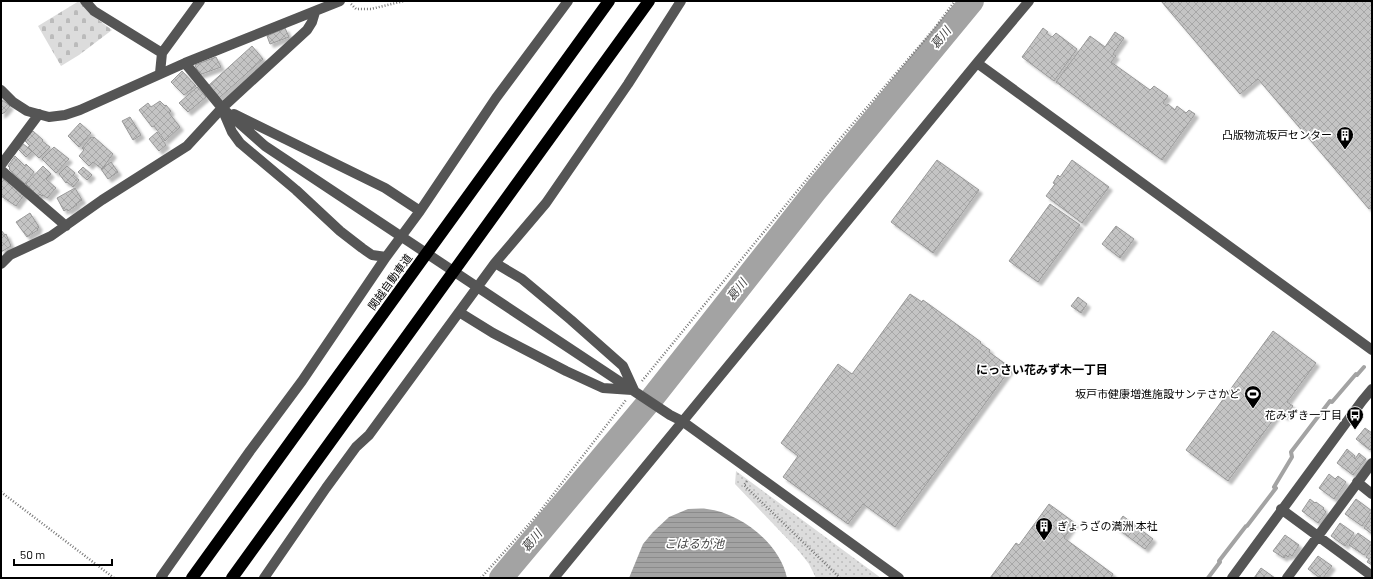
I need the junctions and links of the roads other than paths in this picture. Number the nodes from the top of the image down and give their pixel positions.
1 (85, 1) edge
2 (200, 1) edge
3 (340, 1) edge
4 (568, 1) edge
5 (609, 1) edge
6 (649, 1) edge
7 (682, 1) edge
8 (1029, 1) edge
9 (315, 12) junction
10 (162, 53) junction
11 (185, 63) junction
12 (977, 63) junction
13 (160, 73) junction
14 (1, 90) edge
15 (222, 108) junction
16 (39, 114) junction
17 (1, 165) edge
18 (1, 170) edge
19 (420, 211) junction
20 (66, 226) junction
21 (386, 257) junction
22 (495, 263) junction
23 (1, 264) edge
24 (459, 312) junction
25 (1372, 350) edge
26 (1372, 389) edge
27 (635, 391) junction
28 (682, 421) junction
29 (1372, 463) edge
30 (1356, 482) junction
31 (1372, 494) edge
32 (1281, 509) junction
33 (1318, 536) junction
34 (1372, 576) edge
35 (163, 578) edge
36 (192, 578) edge
37 (232, 578) edge
38 (264, 578) edge
39 (554, 578) edge
40 (899, 578) edge
41 (1232, 578) edge
42 (1287, 578) edge

1 - 10 street
2 - 10 street
3 - 9 street
4 - 19 street
5 - 36 highway, 関越自動車道
6 - 37 highway
7 - 22 street
8 - 12 street
9 - 11 street
9 - 15 street
10 - 13 street
11 - 13 street
11 - 15 street
12 - 25 street
12 - 28 street
13 - 16 street
14 - 16 street
15 - 19 street
15 - 20 street
15 - 21 street
15 - 27 street
16 - 17 street
18 - 20 street
19 - 21 street
20 - 23 street
21 - 35 street
22 - 24 street
22 - 27 street
24 - 27 street
24 - 38 street
26 - 32 street
27 - 28 street
28 - 39 street
28 - 40 street
29 - 30 street
30 - 31 street
30 - 33 street
32 - 33 street
32 - 41 street
33 - 34 street
33 - 42 street

